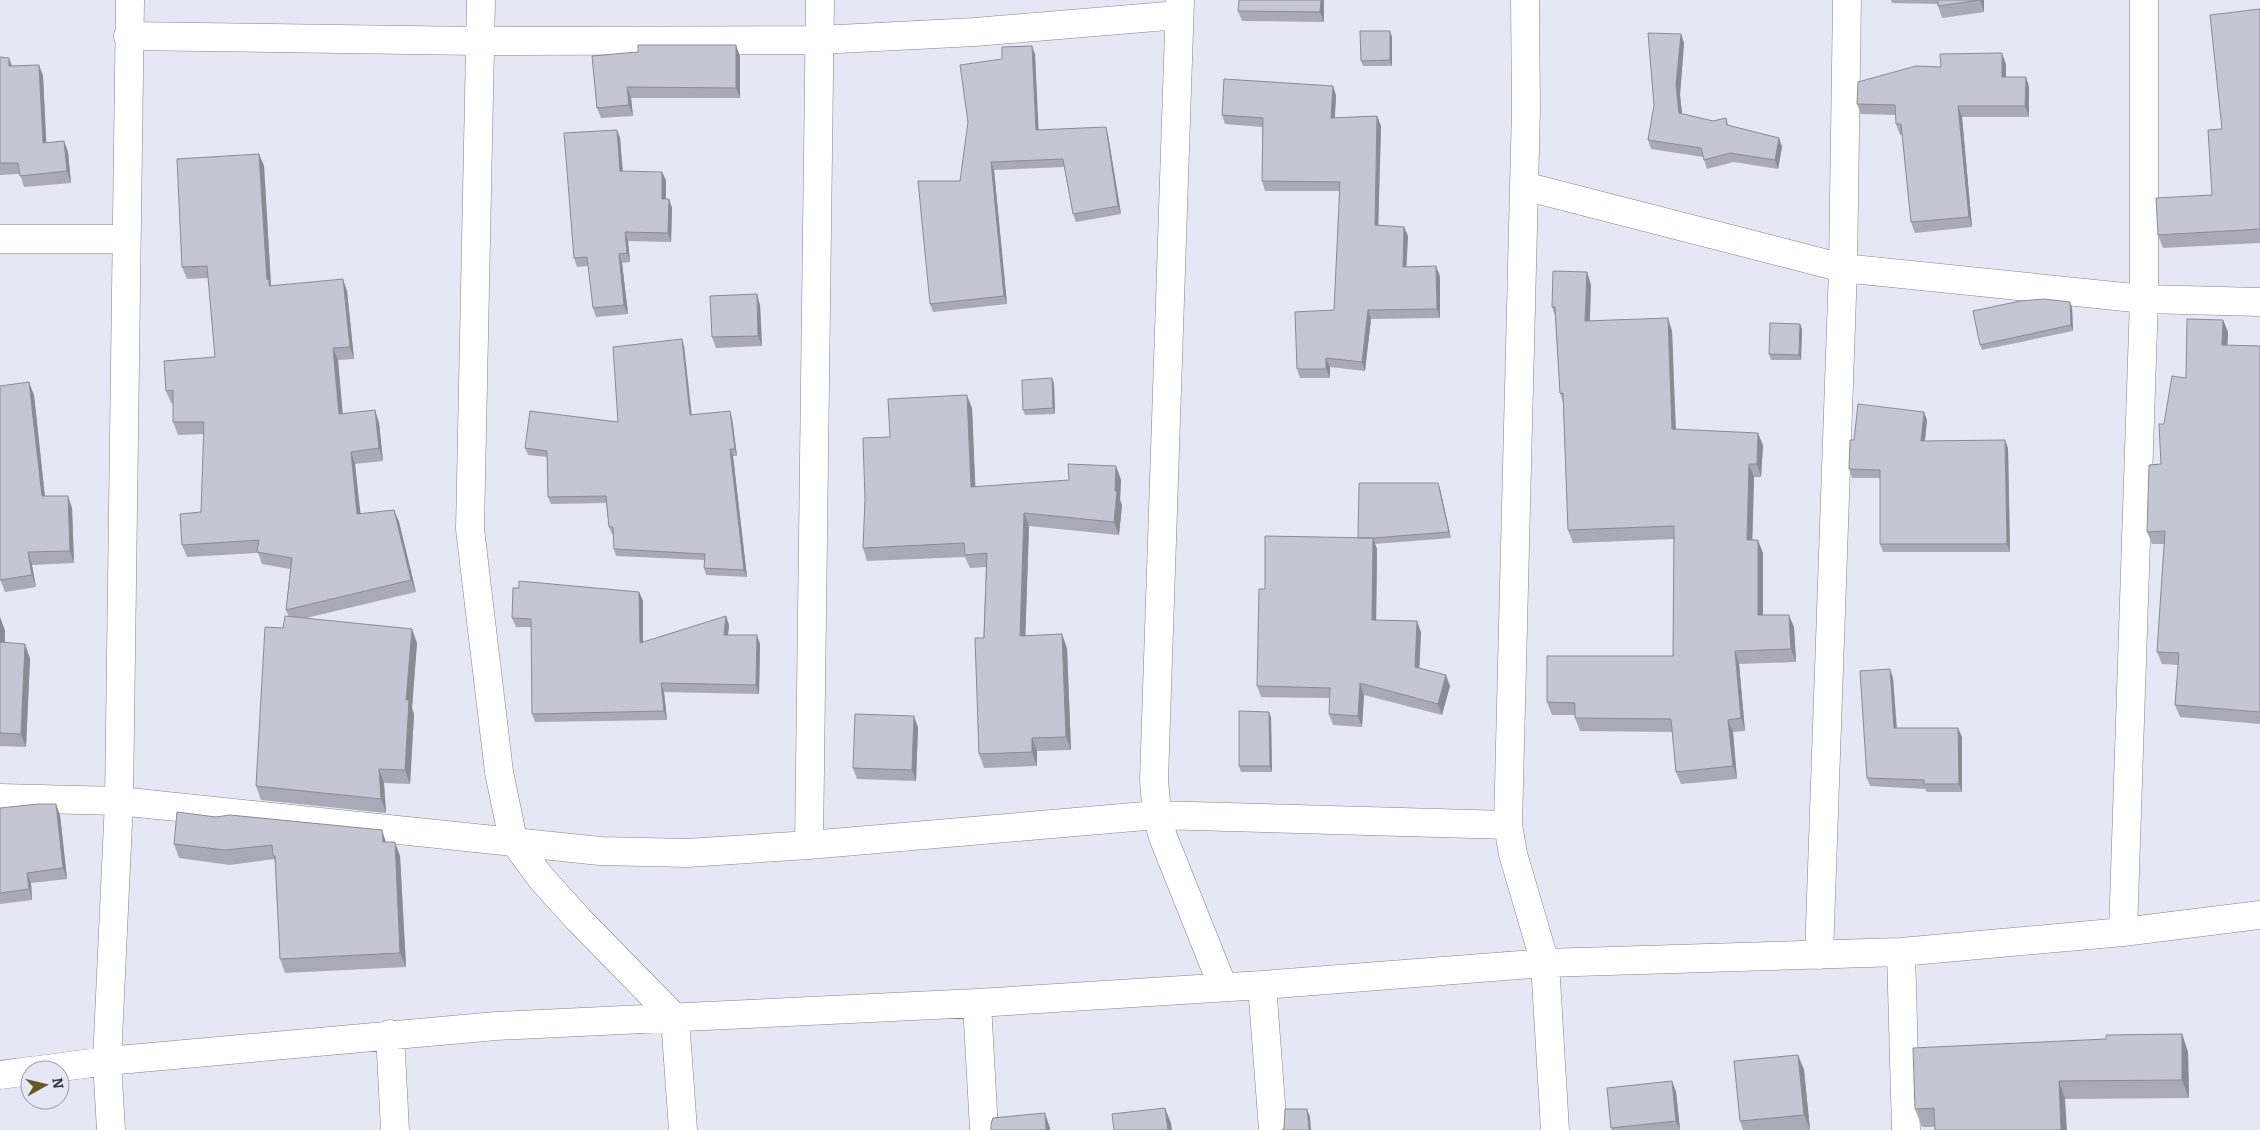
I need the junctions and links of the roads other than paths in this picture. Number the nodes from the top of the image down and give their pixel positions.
1 (130, 0) edge
2 (480, 0) edge
3 (820, 0) edge
4 (1526, 0) edge
5 (1847, 0) edge
6 (2144, 0) edge
7 (1180, 8) edge
8 (128, 36) junction
9 (819, 40) junction
10 (478, 41) junction
11 (1524, 186) junction
12 (0, 239) edge
13 (126, 239) junction
14 (1843, 268) junction
15 (2144, 299) junction
16 (2260, 302) edge
17 (0, 798) edge
18 (119, 801) junction
19 (1157, 815) junction
20 (1508, 825) junction
21 (513, 840) junction
22 (809, 845) junction
23 (2260, 915) edge
24 (2123, 932) junction
25 (1901, 952) junction
26 (1819, 955) junction
27 (1545, 963) junction
28 (1262, 985) junction
29 (1222, 987) junction
30 (977, 1003) junction
31 (675, 1018) junction
32 (390, 1034) junction
33 (107, 1061) junction
34 (70, 1066) edge
35 (20, 1072) edge
36 (0, 1075) edge
37 (111, 1130) edge
38 (395, 1130) edge
39 (683, 1130) edge
40 (984, 1130) edge
41 (1272, 1130) edge
42 (1555, 1130) edge
43 (1906, 1130) edge

1 - 8 street
2 - 10 street
3 - 9 street
4 - 11 street
5 - 14 street
6 - 15 street
7 - 9 street
7 - 19 street
8 - 10 street
8 - 13 street
9 - 10 street
9 - 22 street
10 - 21 street
11 - 14 street
11 - 20 street
12 - 13 street
13 - 18 street
14 - 15 street
14 - 26 street
15 - 16 street
15 - 24 street
17 - 18 street
18 - 21 street
18 - 33 street
19 - 20 street
19 - 22 street
19 - 29 street
20 - 27 street
21 - 22 street
21 - 31 street
23 - 24 street
24 - 25 street
25 - 26 street
25 - 43 street
26 - 27 street
27 - 28 street
27 - 42 street
28 - 29 street
28 - 41 street
29 - 30 street
30 - 31 street
30 - 40 street
31 - 32 street
31 - 39 street
32 - 33 street
32 - 38 street
33 - 34 street
33 - 37 street
35 - 36 street

